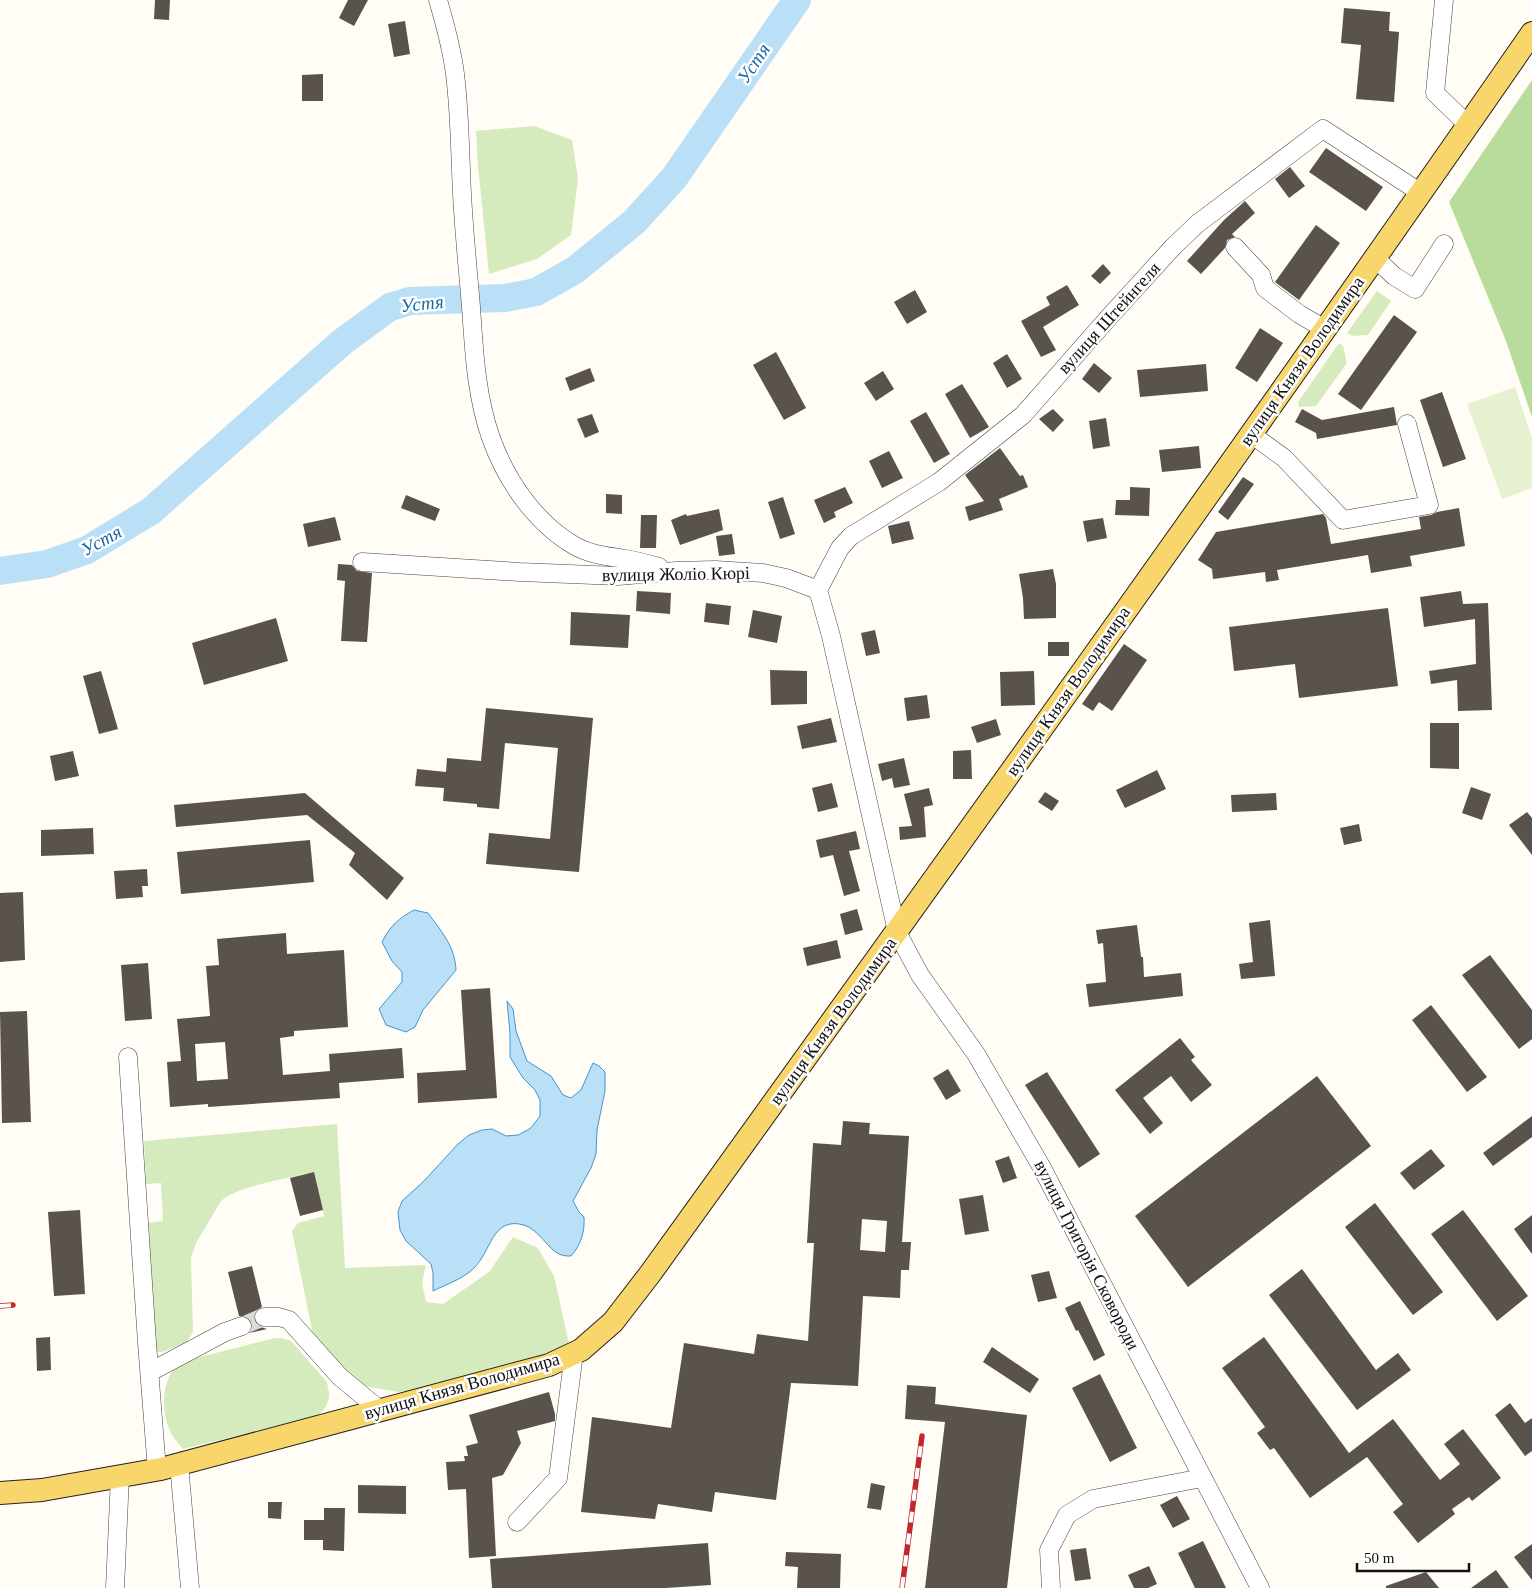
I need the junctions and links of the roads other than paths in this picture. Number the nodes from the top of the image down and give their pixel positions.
1 (438, 0) edge
2 (1444, 0) edge
3 (1532, 33) edge
4 (1468, 125) junction
5 (1421, 193) junction
6 (1444, 244) dead end
7 (1235, 247) dead end
8 (1375, 258) junction
9 (1325, 329) junction
10 (1407, 424) dead end
11 (1251, 434) junction
12 (362, 562) dead end
13 (676, 571) junction
14 (818, 590) junction
15 (897, 932) junction
16 (128, 1057) dead end
17 (264, 1317) tunnel mouth
18 (242, 1326) tunnel mouth
19 (574, 1353) junction
20 (150, 1372) junction
21 (380, 1410) junction
22 (178, 1464) junction
23 (157, 1470) junction
24 (120, 1476) junction
25 (1202, 1478) junction
26 (0, 1493) edge
27 (517, 1522) dead end
28 (115, 1588) edge
29 (190, 1588) edge
30 (1051, 1588) edge
31 (1260, 1588) edge

1 - 13 street
2 - 4 street
3 - 4 main road, вулиця Князя Володимира
4 - 5 main road, вулиця Князя Володимира
5 - 8 main road, вулиця Князя Володимира
5 - 14 street, вулиця Штейнгеля
6 - 8 street
7 - 9 street
8 - 9 main road, вулиця Князя Володимира
9 - 11 main road, вулиця Князя Володимира
10 - 11 street
11 - 15 main road, вулиця Князя Володимира
12 - 13 street, вулиця Жоліо Кюрі
13 - 14 street, вулиця Жоліо Кюрі
14 - 15 street
15 - 19 main road, вулиця Князя Володимира
15 - 25 street, вулиця Григорія Сковороди
16 - 20 street
17 - 21 street
18 - 20 street
19 - 21 main road, вулиця Князя Володимира
19 - 27 street
20 - 23 street
21 - 22 main road, вулиця Князя Володимира
22 - 23 main road, вулиця Князя Володимира
22 - 29 street
23 - 24 main road, вулиця Князя Володимира
24 - 26 main road, вулиця Князя Володимира
24 - 28 street
25 - 30 street
25 - 31 street, вулиця Григорія Сковороди

